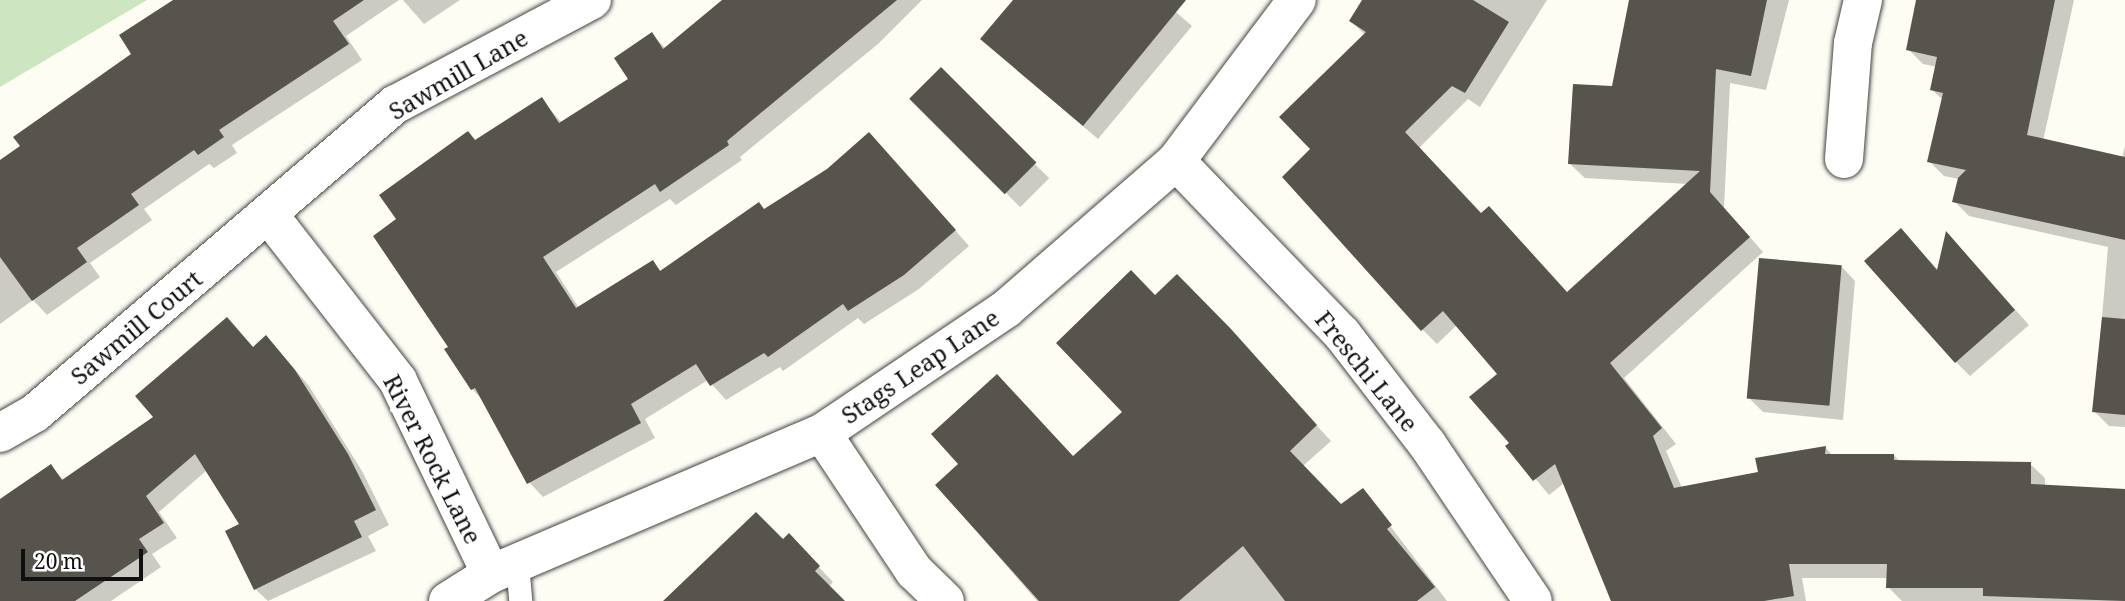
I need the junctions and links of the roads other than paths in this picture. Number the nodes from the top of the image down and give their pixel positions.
1 (592, 0) edge
2 (1297, 0) edge
3 (1863, 0) edge
4 (1844, 159) dead end
5 (1175, 161) junction
6 (268, 215) junction
7 (0, 433) edge
8 (822, 433) junction
9 (504, 568) junction
10 (448, 601) edge
11 (520, 601) edge
12 (944, 601) edge
13 (1533, 601) edge

1 - 6 street, Sawmill Lane
2 - 5 street, Stags Leap Lane
3 - 4 street
5 - 8 street, Stags Leap Lane
5 - 13 street, Freschi Lane
6 - 7 street, Sawmill Court
6 - 9 street, River Rock Lane
8 - 9 street, Stags Leap Lane
8 - 12 street
9 - 10 street, Stags Leap Lane
9 - 11 lane

